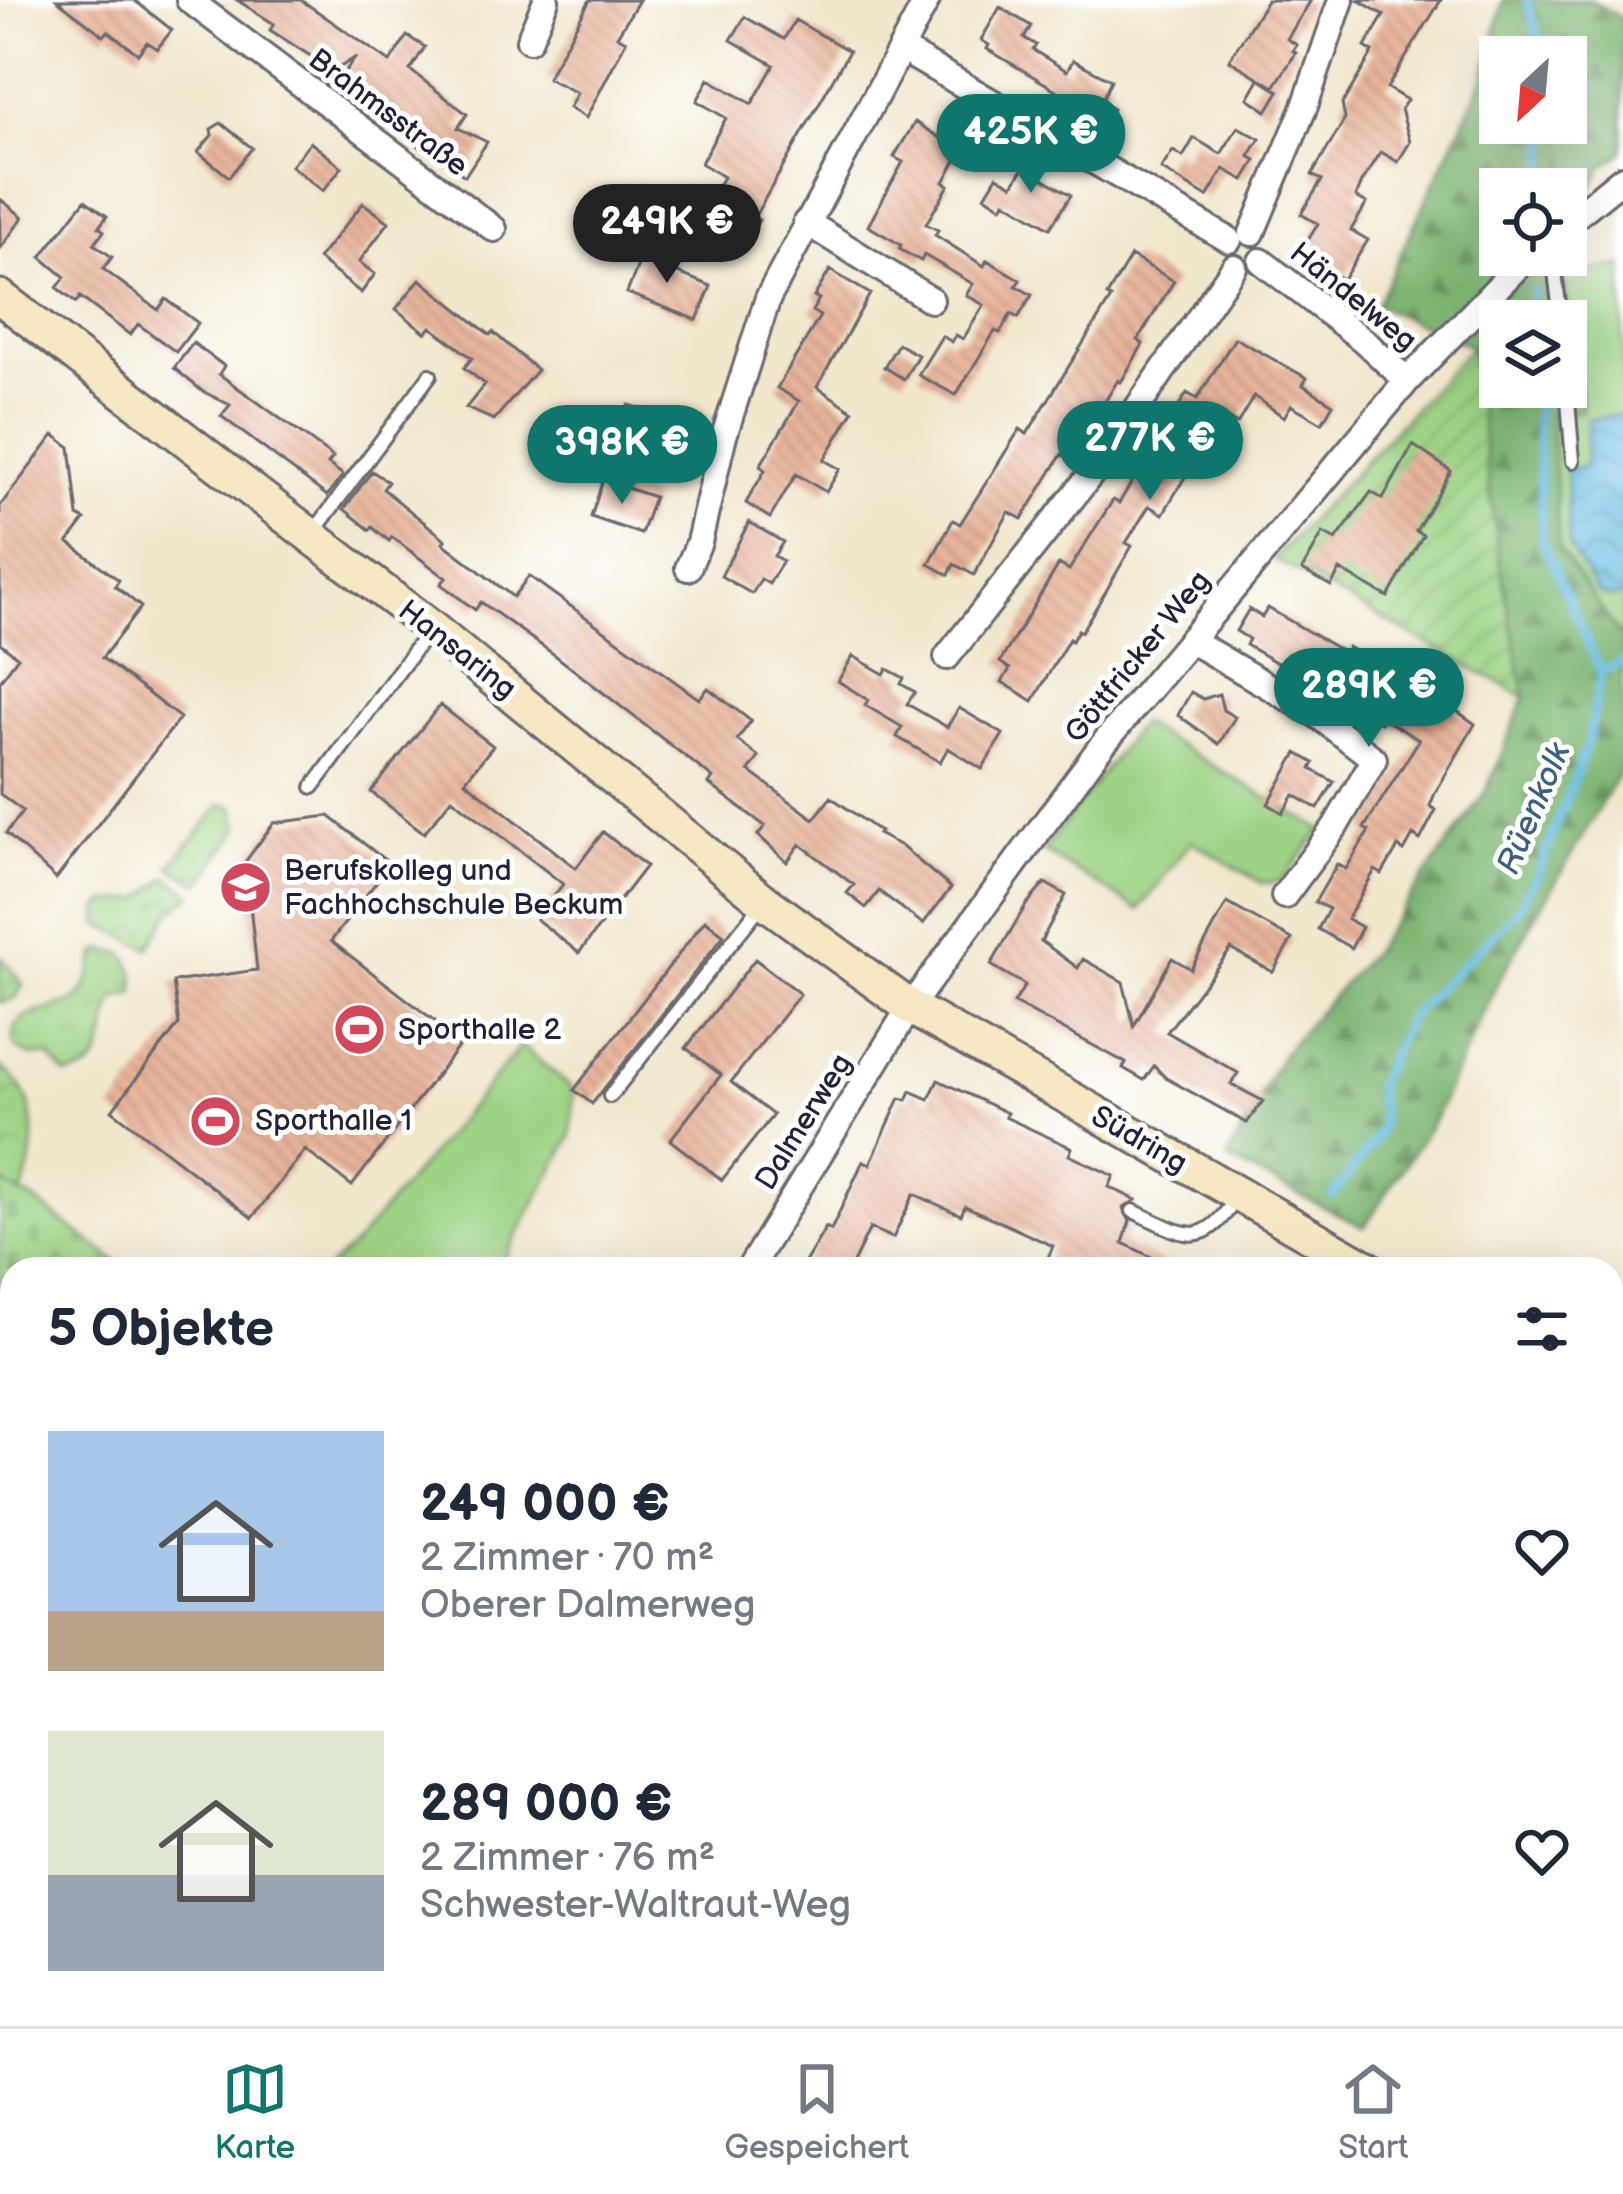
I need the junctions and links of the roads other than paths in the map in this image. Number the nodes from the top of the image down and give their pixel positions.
1 (189, 0) edge
2 (546, 0) edge
3 (927, 0) edge
4 (1341, 0) edge
5 (529, 40) dead end
6 (902, 49) junction
7 (1623, 178) edge
8 (1587, 207) edge
9 (806, 222) junction
10 (494, 229) dead end
11 (1240, 236) junction
12 (1262, 261) junction
13 (1234, 267) junction
14 (1509, 276) edge
15 (0, 297) edge
16 (931, 300) dead end
17 (430, 375) dead end
18 (1407, 380) junction
19 (1569, 408) edge
20 (1573, 461) dead end
21 (311, 536) junction
22 (688, 568) dead end
23 (431, 628) junction
24 (1190, 640) junction
25 (947, 657) dead end
26 (313, 787) dead end
27 (1284, 896) dead end
28 (764, 901) junction
29 (910, 1006) junction
30 (610, 1096) dead end
31 (1238, 1196) junction
32 (1133, 1210) dead end
33 (756, 1257) edge
34 (1348, 1257) edge

1 - 10 street, Brahmsstraße
2 - 5 street
3 - 6 street
4 - 11 street
6 - 9 street
6 - 11 street
7 - 8 street
9 - 16 street
9 - 22 street
11 - 12 street
11 - 13 street
12 - 13 street
12 - 18 street, Händelweg
13 - 25 street
14 - 18 street, Göttfricker Weg
15 - 21 street, Hansaring
17 - 21 lane
18 - 24 street, Göttfricker Weg
19 - 20 lane
21 - 23 street, Hansaring
23 - 26 lane
23 - 28 street, Hansaring
24 - 27 street
24 - 29 street, Göttfricker Weg
28 - 29 street, Hansaring
28 - 30 lane
29 - 31 street, Südring
29 - 33 street, Dalmerweg
31 - 32 lane
31 - 34 street, Südring

